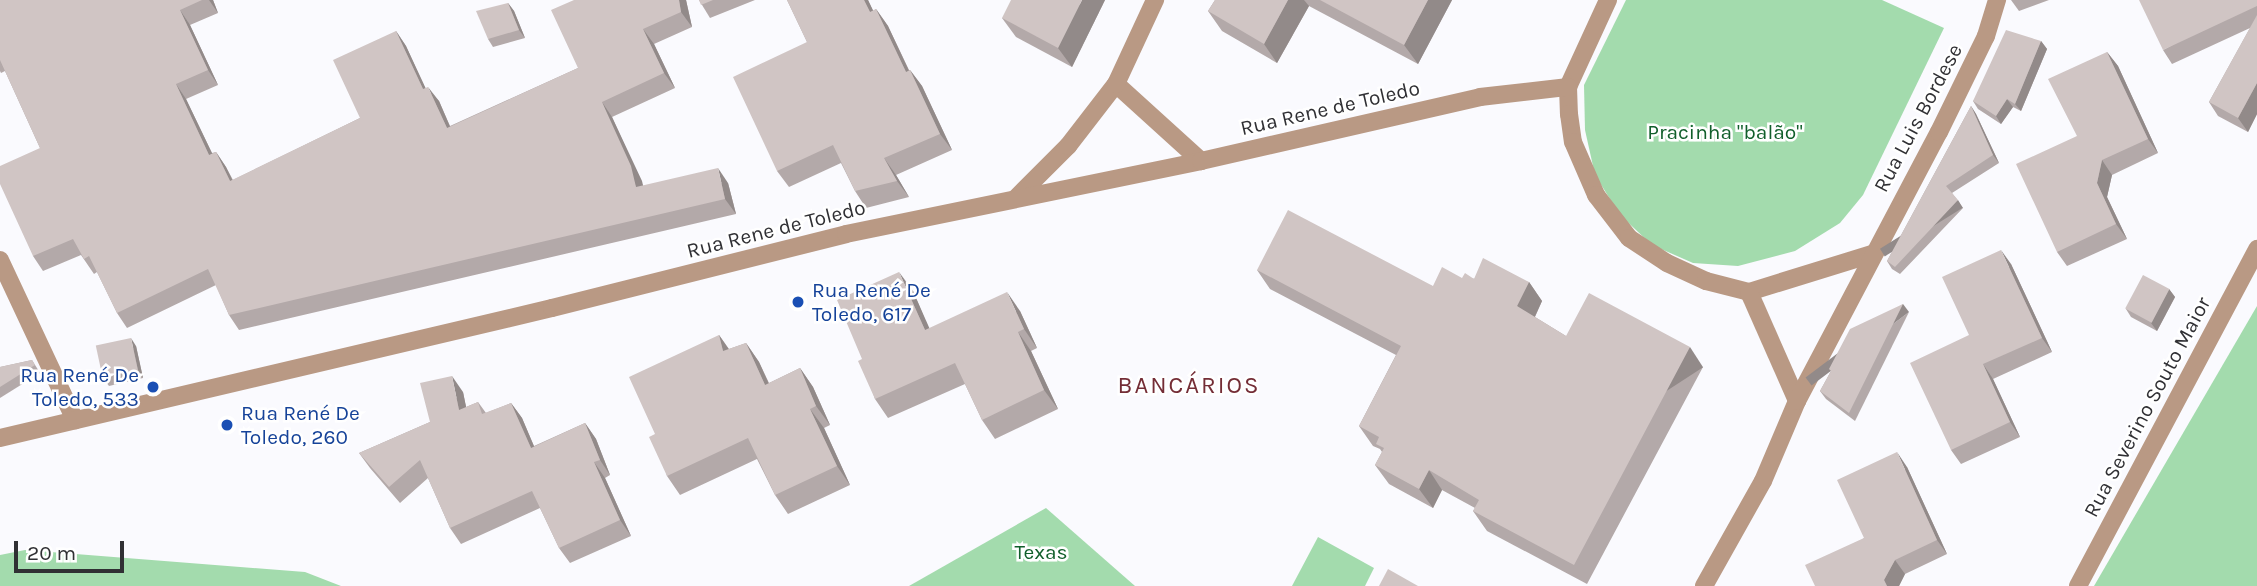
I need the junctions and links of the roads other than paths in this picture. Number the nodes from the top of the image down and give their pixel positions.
1 (1155, 0) edge
2 (1608, 0) edge
3 (1997, 0) edge
4 (1116, 84) junction
5 (1568, 87) junction
6 (1201, 161) junction
7 (1015, 198) junction
8 (2257, 248) edge
9 (1872, 254) junction
10 (0, 260) edge
11 (1749, 292) junction
12 (1797, 401) junction
13 (75, 421) junction
14 (0, 438) edge
15 (1704, 586) edge
16 (2078, 586) edge

1 - 4 street
2 - 5 street
3 - 9 street, Rua Luis Bordese
4 - 6 street
4 - 7 street
5 - 6 street, Rua Rene de Toledo
5 - 11 street
6 - 7 street, Rua Rene de Toledo
7 - 13 street, Rua Rene de Toledo
8 - 16 street, Rua Severino Souto Maior
9 - 11 street
9 - 12 street, Rua Luis Bordese
10 - 13 street
11 - 12 street
12 - 15 street, Rua Luis Bordese
13 - 14 street, Rua Rene de Toledo

